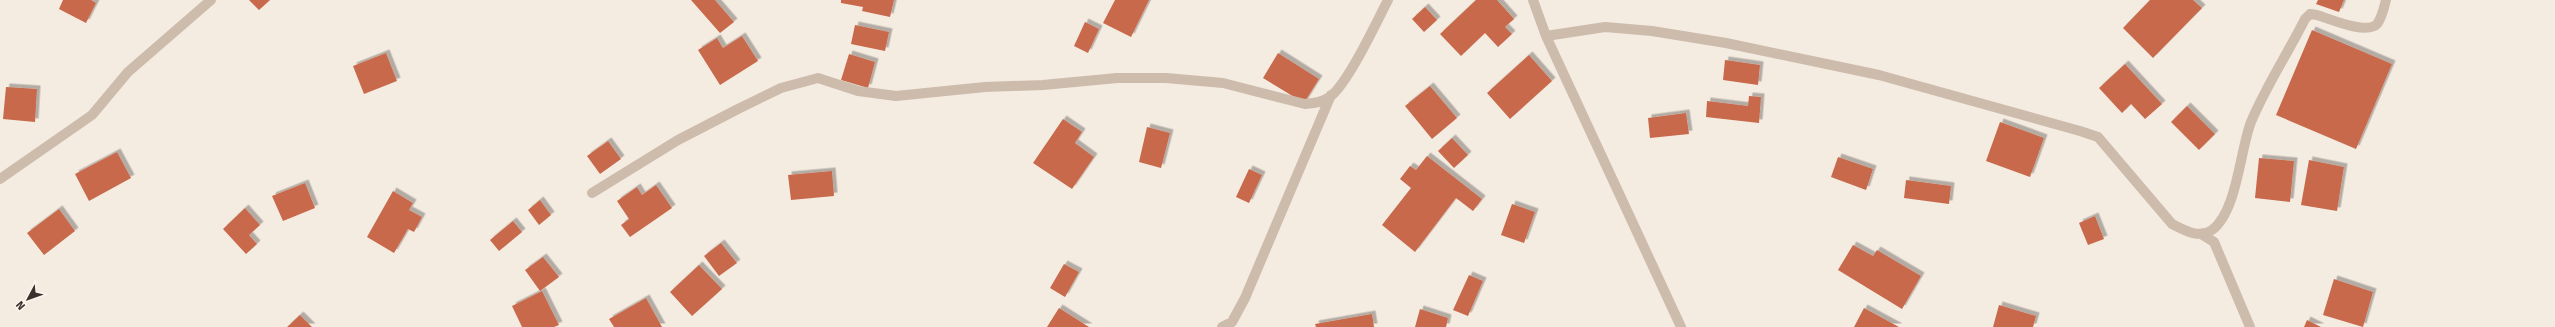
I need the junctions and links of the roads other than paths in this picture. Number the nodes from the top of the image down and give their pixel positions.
1 (211, 0) edge
2 (1388, 0) edge
3 (1533, 0) edge
4 (2386, 0) edge
5 (1546, 36) junction
6 (1331, 96) junction
7 (0, 179) edge
8 (592, 193) dead end
9 (2201, 234) junction
10 (1222, 327) edge
11 (1681, 327) edge
12 (2250, 327) edge

1 - 7 street
2 - 6 street
3 - 5 street
4 - 9 street
5 - 9 street
5 - 11 street
6 - 8 street
6 - 10 street
9 - 12 street

